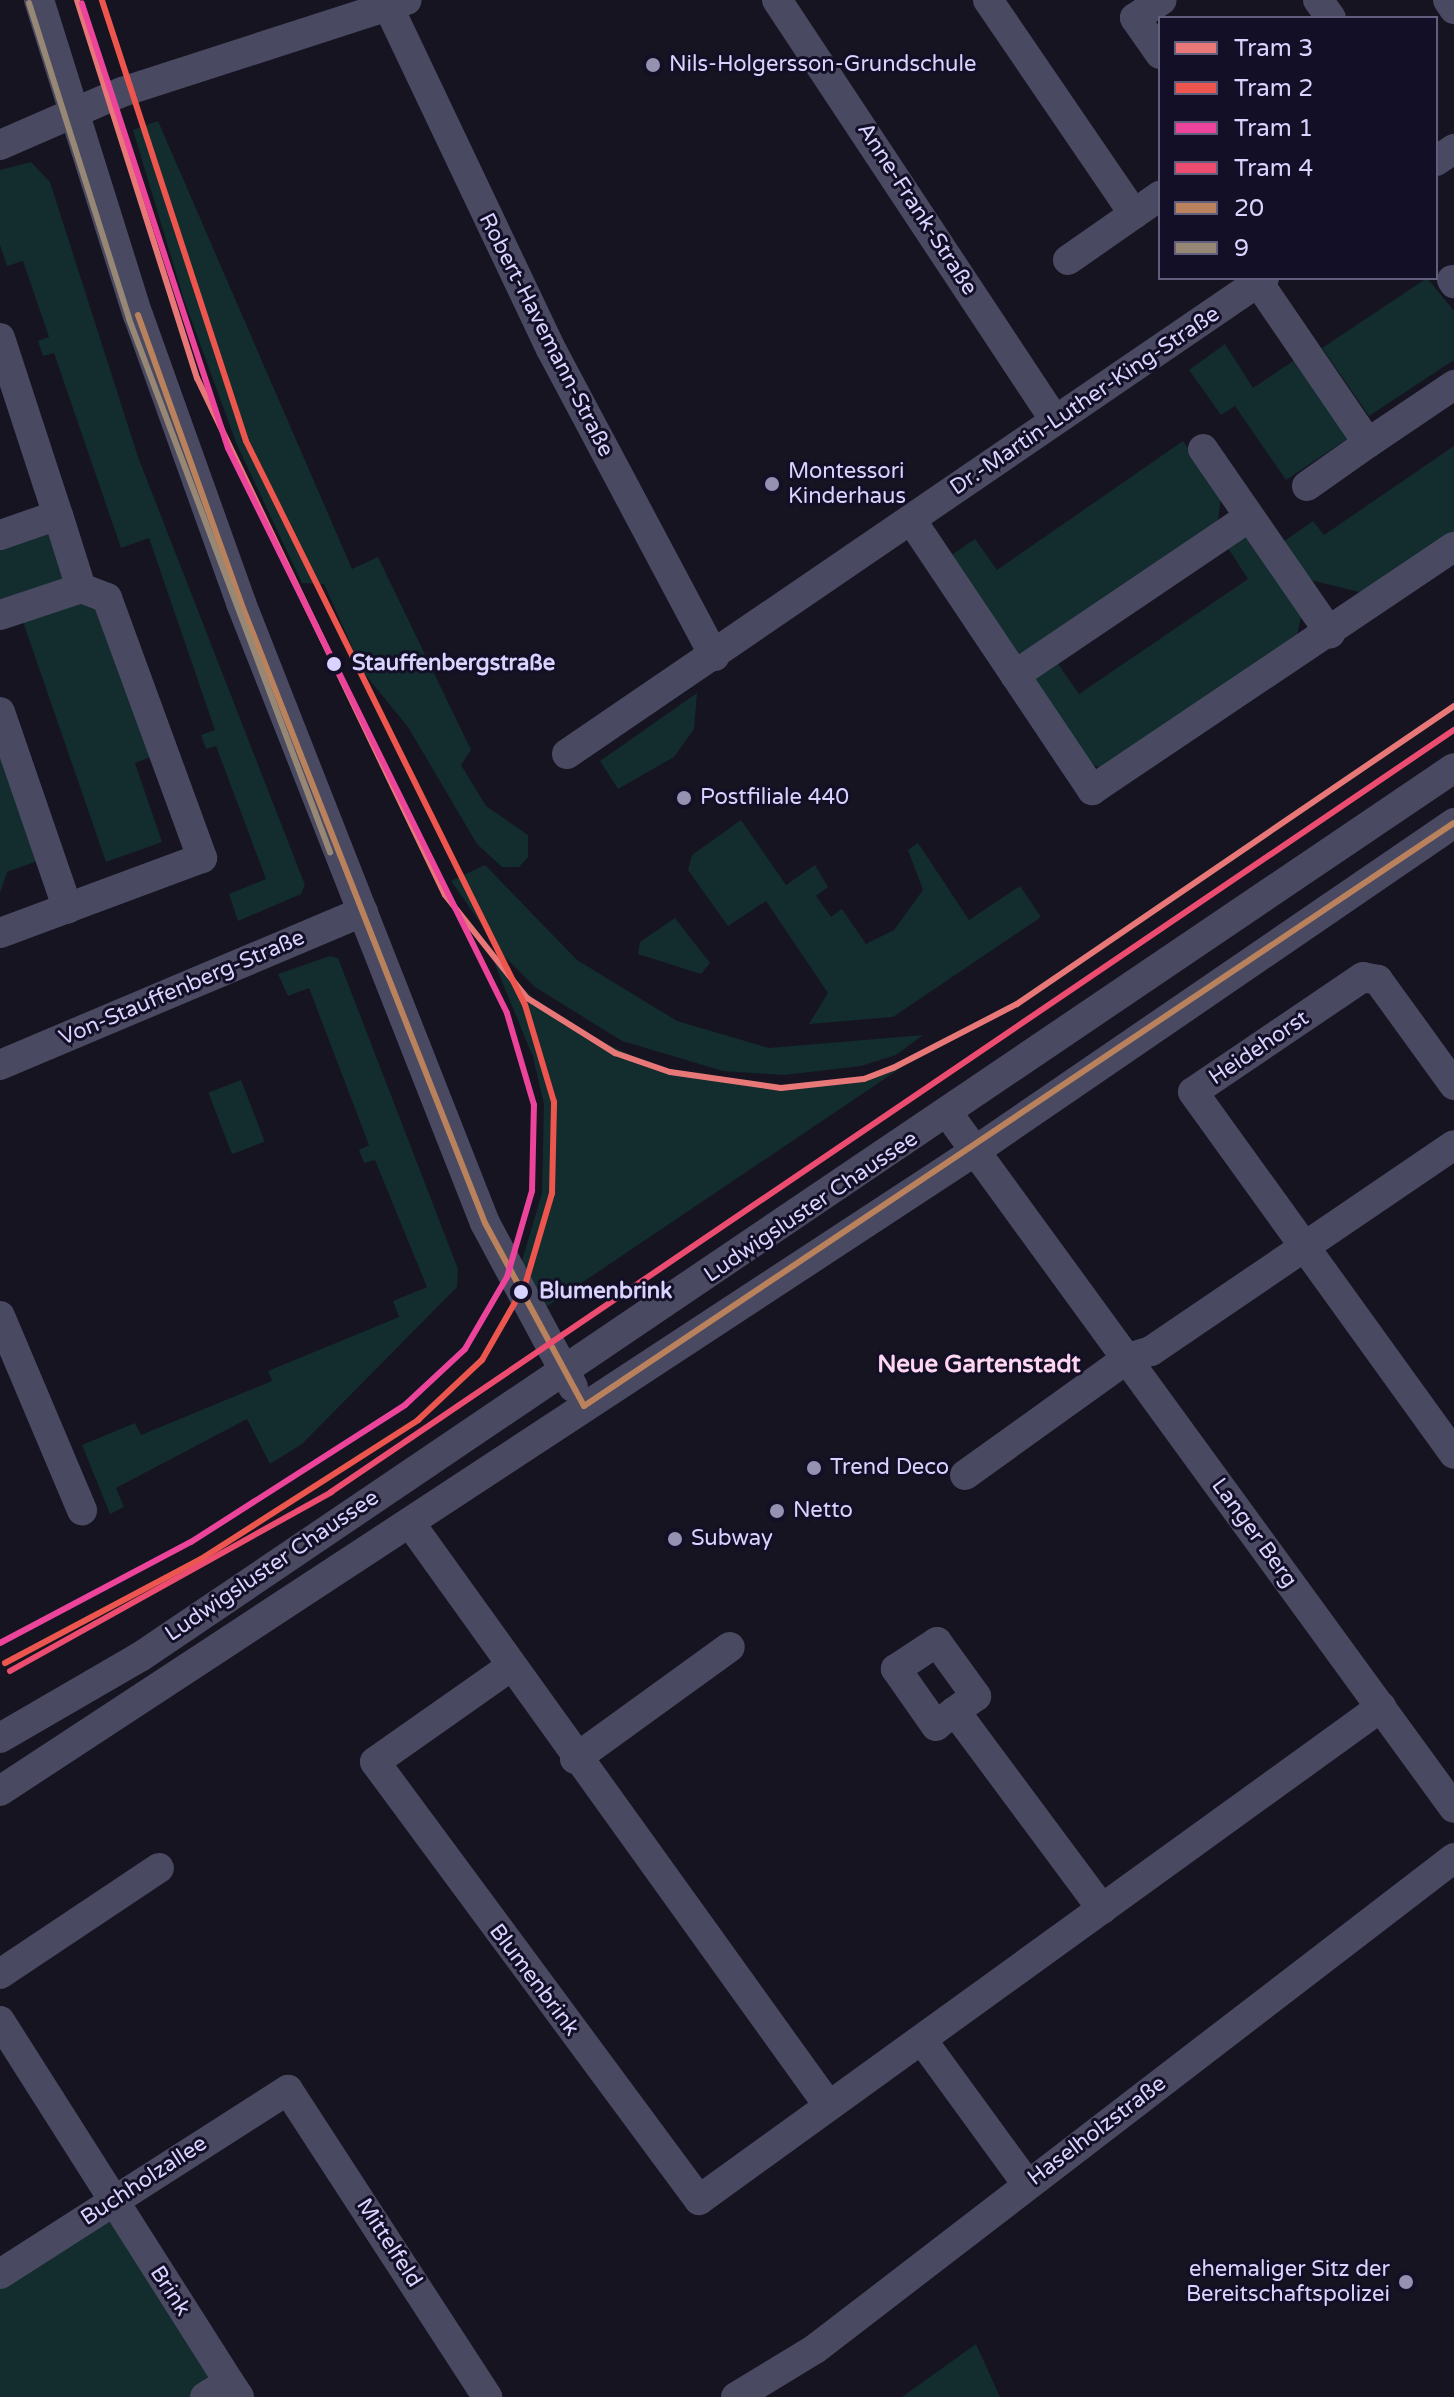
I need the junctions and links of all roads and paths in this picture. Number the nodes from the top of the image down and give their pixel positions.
1 (39, 0) edge
2 (777, 0) edge
3 (988, 0) edge
4 (1162, 0) edge
5 (1448, 0) edge
6 (398, 4) edge
7 (1454, 9) edge
8 (1158, 51) edge
9 (75, 114) junction
10 (0, 145) edge
11 (1158, 197) edge
12 (1134, 214) junction
13 (1068, 260) dead end
14 (1261, 280) edge
15 (0, 338) edge
16 (1454, 385) edge
17 (1054, 419) junction
18 (1368, 443) junction
19 (1203, 449) dead end
20 (1307, 486) dead end
21 (58, 515) junction
22 (1248, 518) junction
23 (912, 521) junction
24 (0, 535) edge
25 (1454, 547) edge
26 (81, 588) junction
27 (0, 615) edge
28 (1330, 633) junction
29 (714, 656) junction
30 (1015, 675) junction
31 (0, 712) edge
32 (567, 754) dead end
33 (1454, 768) edge
34 (1454, 823) edge
35 (68, 909) junction
36 (363, 912) junction
37 (0, 933) edge
38 (0, 1065) edge
39 (1454, 1085) edge
40 (949, 1115) junction
41 (1454, 1145) edge
42 (975, 1151) junction
43 (1304, 1248) junction
44 (0, 1316) edge
45 (1128, 1358) junction
46 (563, 1369) junction
47 (584, 1406) junction
48 (1454, 1454) edge
49 (965, 1475) dead end
50 (82, 1510) dead end
51 (410, 1523) junction
52 (730, 1647) dead end
53 (510, 1667) junction
54 (1381, 1707) junction
55 (955, 1711) dead end
56 (0, 1738) edge
57 (575, 1759) junction
58 (0, 1791) edge
59 (1454, 1808) edge
60 (1454, 1858) edge
61 (159, 1868) dead end
62 (1102, 1909) junction
63 (0, 1974) edge
64 (0, 2021) edge
65 (922, 2040) junction
66 (288, 2090) joint
67 (828, 2105) junction
68 (1027, 2184) junction
69 (112, 2201) junction
70 (0, 2274) edge
71 (224, 2392) edge
72 (487, 2397) edge
73 (736, 2397) edge

1 - 9 street
2 - 17 street, Anne-Frank-Straße
3 - 12 street
4 - 8 street
5 - 7 street
6 - 9 street
6 - 29 street, Robert-Havemann-Straße
9 - 10 street
9 - 36 street
11 - 12 street
12 - 13 street
14 - 17 street, Dr.-Martin-Luther-King-Straße
14 - 18 street, Dr.-Martin-Luther-King-Straße
15 - 21 street
16 - 18 street
17 - 23 street, Dr.-Martin-Luther-King-Straße
18 - 20 street
19 - 22 street
21 - 24 street
21 - 26 street
22 - 28 street
22 - 30 street
23 - 29 street, Dr.-Martin-Luther-King-Straße
23 - 30 street
25 - 28 street
26 - 27 street
26 - 35 street
28 - 30 street
29 - 32 street, Dr.-Martin-Luther-King-Straße
31 - 35 street
33 - 40 street, Ludwigsluster Chaussee
34 - 42 street, Ludwigsluster Chaussee
35 - 37 street
36 - 38 street, Von-Stauffenberg-Straße
36 - 46 street
39 - 43 street, Heidehorst
40 - 42 street, Langer Berg
40 - 46 street, Ludwigsluster Chaussee
41 - 43 street
42 - 45 street, Langer Berg
42 - 47 street, Ludwigsluster Chaussee
43 - 45 street
43 - 48 street, Heidehorst
44 - 50 street
45 - 49 street
45 - 54 street, Langer Berg
46 - 47 street
46 - 56 street, Ludwigsluster Chaussee
47 - 51 street, Ludwigsluster Chaussee
51 - 53 street
51 - 58 street, Ludwigsluster Chaussee
52 - 57 street
53 - 57 street
53 - 67 street, Blumenbrink
54 - 59 street, Langer Berg
54 - 62 street
55 - 62 street
57 - 67 street
60 - 68 street, Haselholzstraße
61 - 63 street
62 - 65 street
64 - 69 street
65 - 67 street, Blumenbrink
65 - 68 street
66 - 69 street, Buchholzallee
66 - 72 street, Mittelfeld
68 - 73 street, Haselholzstraße
69 - 70 street, Buchholzallee
69 - 71 street, Brink

